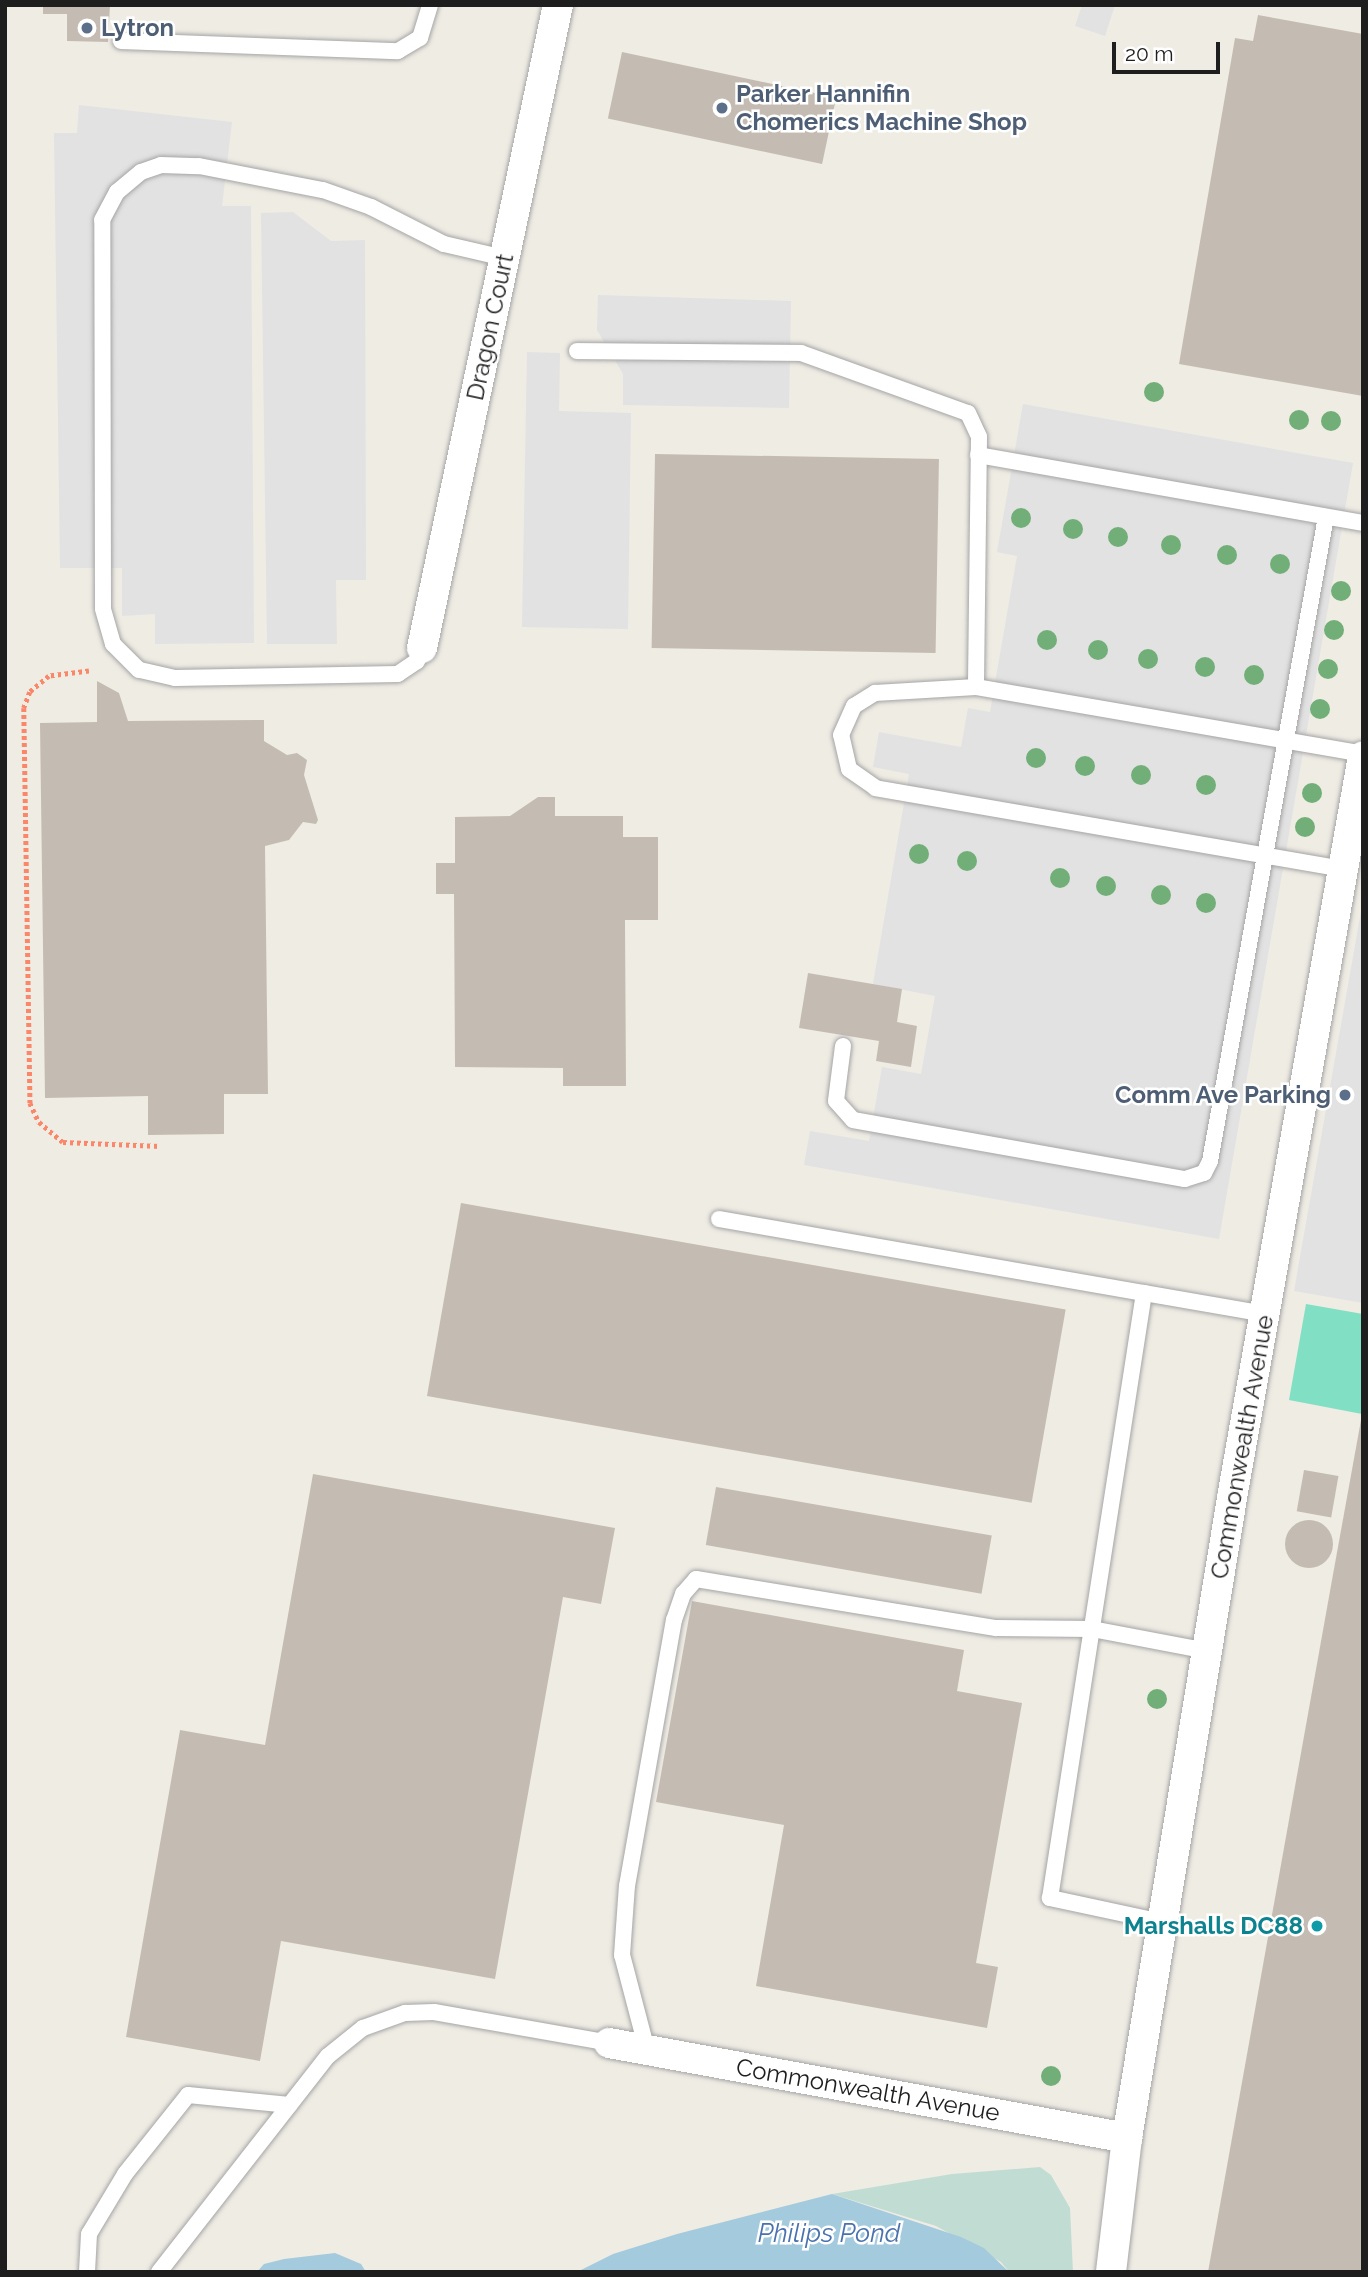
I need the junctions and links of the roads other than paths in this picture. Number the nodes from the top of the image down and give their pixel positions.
1 (430, 5) edge
2 (558, 5) edge
3 (121, 41) dead end
4 (504, 258) junction
5 (577, 351) dead end
6 (978, 455) junction
7 (1326, 517) junction
8 (1363, 523) edge
9 (422, 648) joint
10 (976, 687) junction
11 (1286, 741) junction
12 (1363, 755) edge
13 (1265, 855) junction
14 (1343, 869) junction
15 (843, 1046) dead end
16 (719, 1219) dead end
17 (1144, 1293) junction
18 (1265, 1314) junction
19 (1092, 1629) junction
20 (1207, 1650) junction
21 (1163, 1922) junction
22 (609, 2043) joint
23 (647, 2050) junction
24 (290, 2105) junction
25 (1127, 2138) junction
26 (88, 2272) edge
27 (159, 2272) edge
28 (1111, 2272) edge

1 - 3 lane
2 - 4 street, Dragon Court
4 - 9 street, Dragon Court
4 - 9 lane
5 - 6 lane
6 - 7 lane
6 - 10 lane
7 - 8 lane
7 - 11 lane
10 - 11 lane
10 - 13 lane
11 - 12 lane
11 - 13 lane
12 - 14 street, Commonwealth Avenue
13 - 14 lane
13 - 15 lane
14 - 18 street, Commonwealth Avenue
16 - 17 lane
17 - 18 lane
17 - 19 lane
18 - 20 street, Commonwealth Avenue
19 - 20 lane
19 - 21 lane
19 - 23 lane
20 - 21 street, Commonwealth Avenue
21 - 25 street, Commonwealth Avenue
22 - 23 street, Commonwealth Avenue
22 - 24 lane
23 - 25 street, Commonwealth Avenue
24 - 26 lane
24 - 27 lane
25 - 28 street, Commonwealth Avenue

